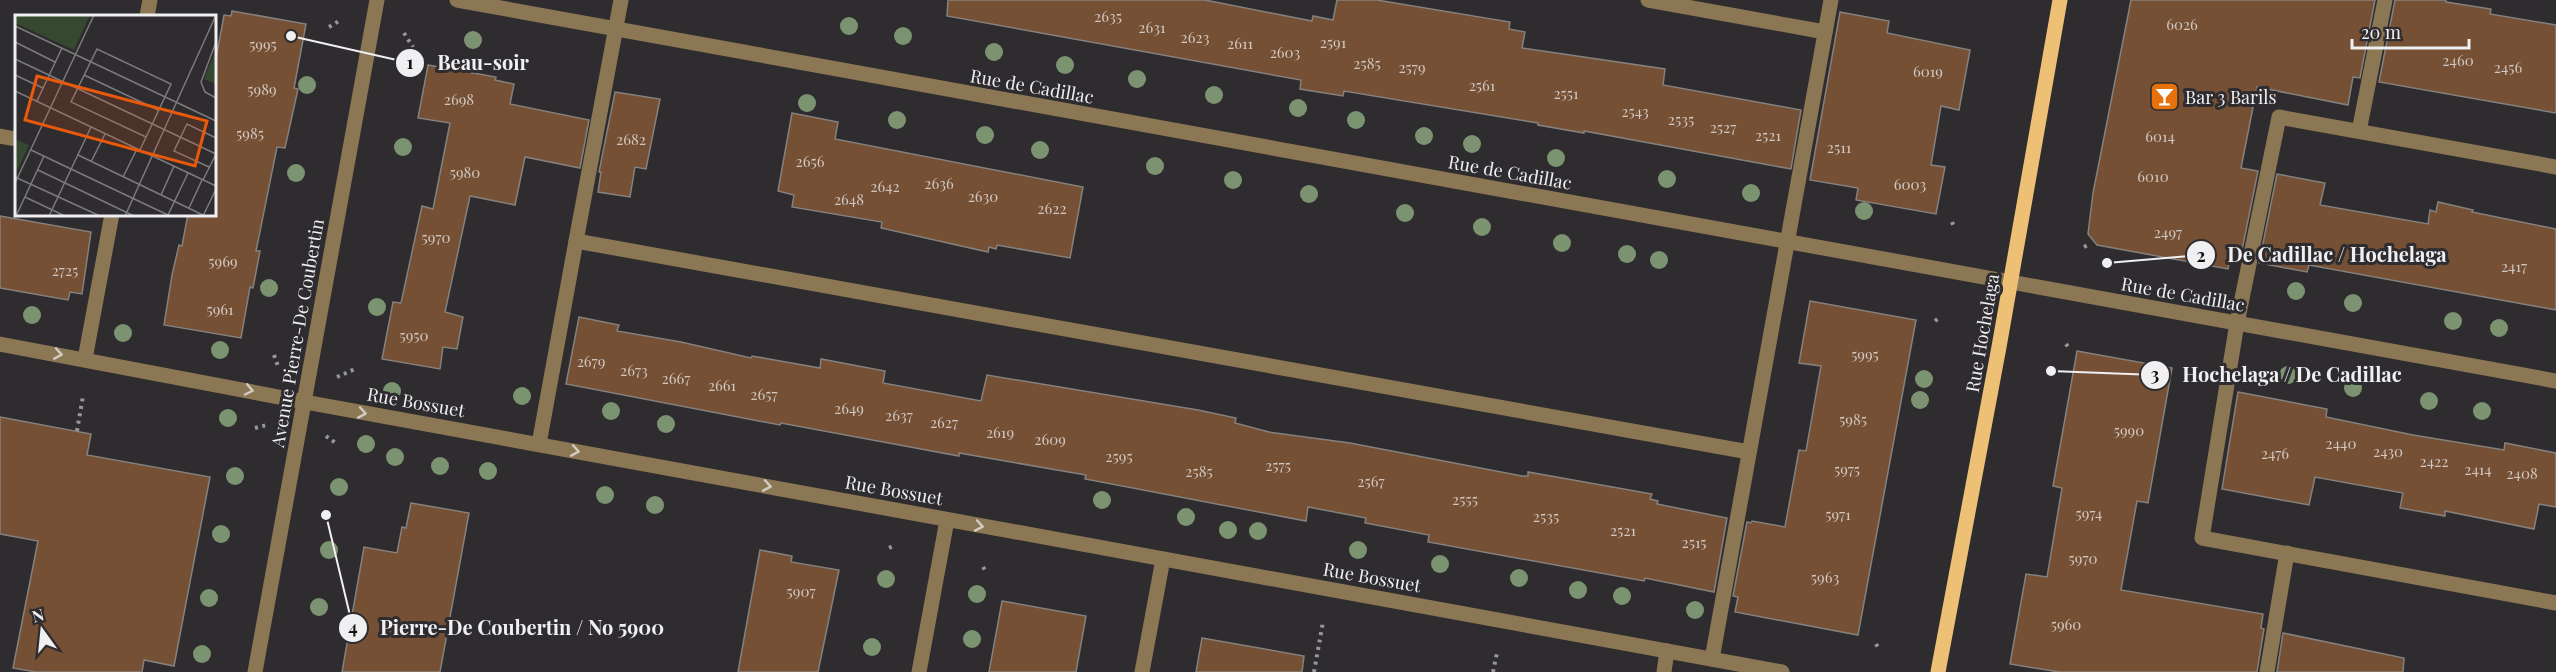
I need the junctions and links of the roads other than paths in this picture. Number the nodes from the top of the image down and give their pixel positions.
1 (150, 0) edge
2 (377, 0) edge
3 (457, 0) edge
4 (621, 0) edge
5 (1648, 0) edge
6 (1831, 0) edge
7 (2060, 0) edge
8 (2385, 0) edge
9 (147, 15) edge
10 (616, 30) junction
11 (1825, 33) junction
12 (2359, 131) junction
13 (0, 136) edge
14 (15, 139) edge
15 (2556, 167) edge
16 (112, 216) edge
17 (576, 241) junction
18 (1786, 242) junction
19 (2011, 283) junction
20 (2237, 323) junction
21 (0, 344) edge
22 (85, 359) junction
23 (2556, 381) edge
24 (305, 402) junction
25 (539, 444) junction
26 (1749, 452) junction
27 (947, 520) junction
28 (2287, 553) junction
29 (1163, 559) junction
30 (2556, 603) edge
31 (1667, 651) junction
32 (1712, 659) junction
33 (255, 672) edge
34 (919, 672) edge
35 (1142, 672) edge
36 (1664, 672) edge
37 (1782, 672) edge
38 (1938, 672) edge
39 (2267, 672) edge

1 - 9 street
2 - 24 street, Avenue Pierre-De Coubertin
3 - 10 street, Rue de Cadillac
4 - 10 street
5 - 11 street
6 - 11 street
7 - 19 main road, Rue Hochelaga
8 - 12 street
10 - 17 street
10 - 18 street, Rue de Cadillac
11 - 18 street
12 - 15 street
12 - 20 street
13 - 14 street
16 - 22 street
17 - 25 street
17 - 26 street
18 - 19 street, Rue de Cadillac
18 - 26 street
19 - 20 street, Rue de Cadillac
19 - 38 main road, Rue Hochelaga
20 - 23 street, Rue de Cadillac
20 - 28 street
21 -> 22 street, Rue Bossuet
22 -> 24 street, Rue Bossuet
24 -> 25 street, Rue Bossuet
24 - 33 street, Avenue Pierre-De Coubertin
25 -> 27 street, Rue Bossuet
26 - 32 street
27 -> 29 street, Rue Bossuet
27 - 34 street
28 - 30 street
28 - 39 street
29 - 31 street, Rue Bossuet
29 - 35 street
31 - 32 street, Rue Bossuet
31 - 36 street
32 - 37 street, Rue Bossuet

